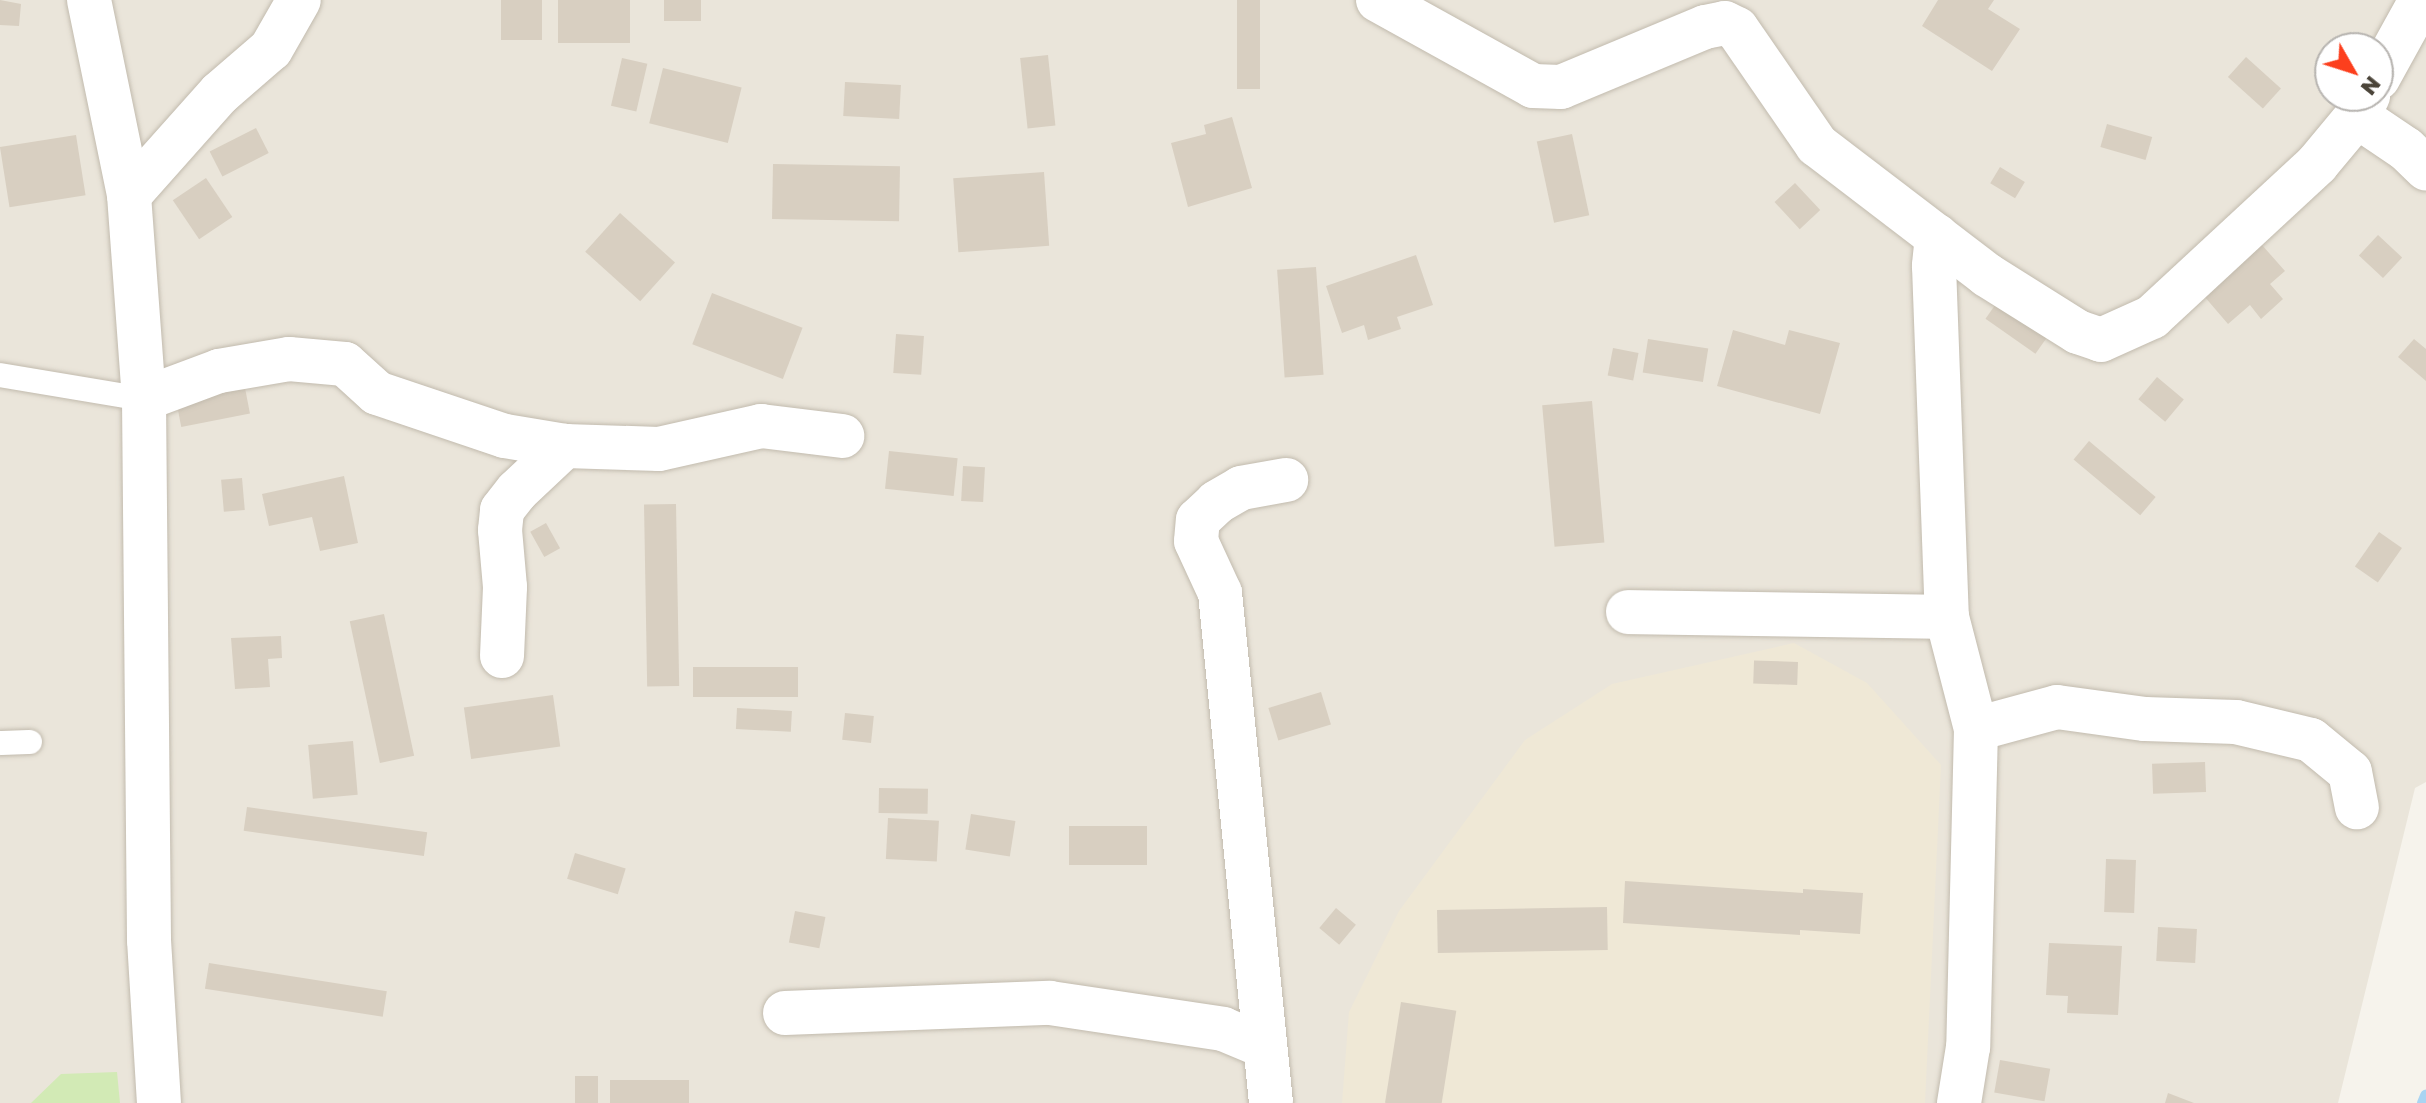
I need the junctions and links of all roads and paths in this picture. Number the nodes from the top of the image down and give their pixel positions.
1 (89, 0) edge
2 (299, 0) edge
3 (1378, 0) edge
4 (2421, 0) edge
5 (2394, 49) edge
6 (2358, 112) edge
7 (2369, 112) edge
8 (2426, 168) edge
9 (129, 195) junction
10 (1937, 236) junction
11 (0, 375) edge
12 (144, 399) junction
13 (842, 436) dead end
14 (565, 446) junction
15 (1286, 480) dead end
16 (1628, 612) dead end
17 (1947, 617) junction
18 (502, 656) dead end
19 (1976, 729) junction
20 (30, 742) dead end
21 (0, 743) edge
22 (2357, 807) dead end
23 (785, 1013) dead end
24 (1264, 1046) junction
25 (159, 1103) edge
26 (1271, 1103) edge
27 (1959, 1103) edge

1 - 9 street
2 - 9 street
3 - 10 street
4 - 5 street
6 - 10 street
7 - 8 street
9 - 12 street
10 - 17 street
11 - 12 lane
12 - 14 street
12 - 25 street
13 - 14 street
14 - 18 street
15 - 24 street
16 - 17 street
17 - 19 street
19 - 22 street
19 - 27 street
20 - 21 lane
23 - 24 street
24 - 26 street

